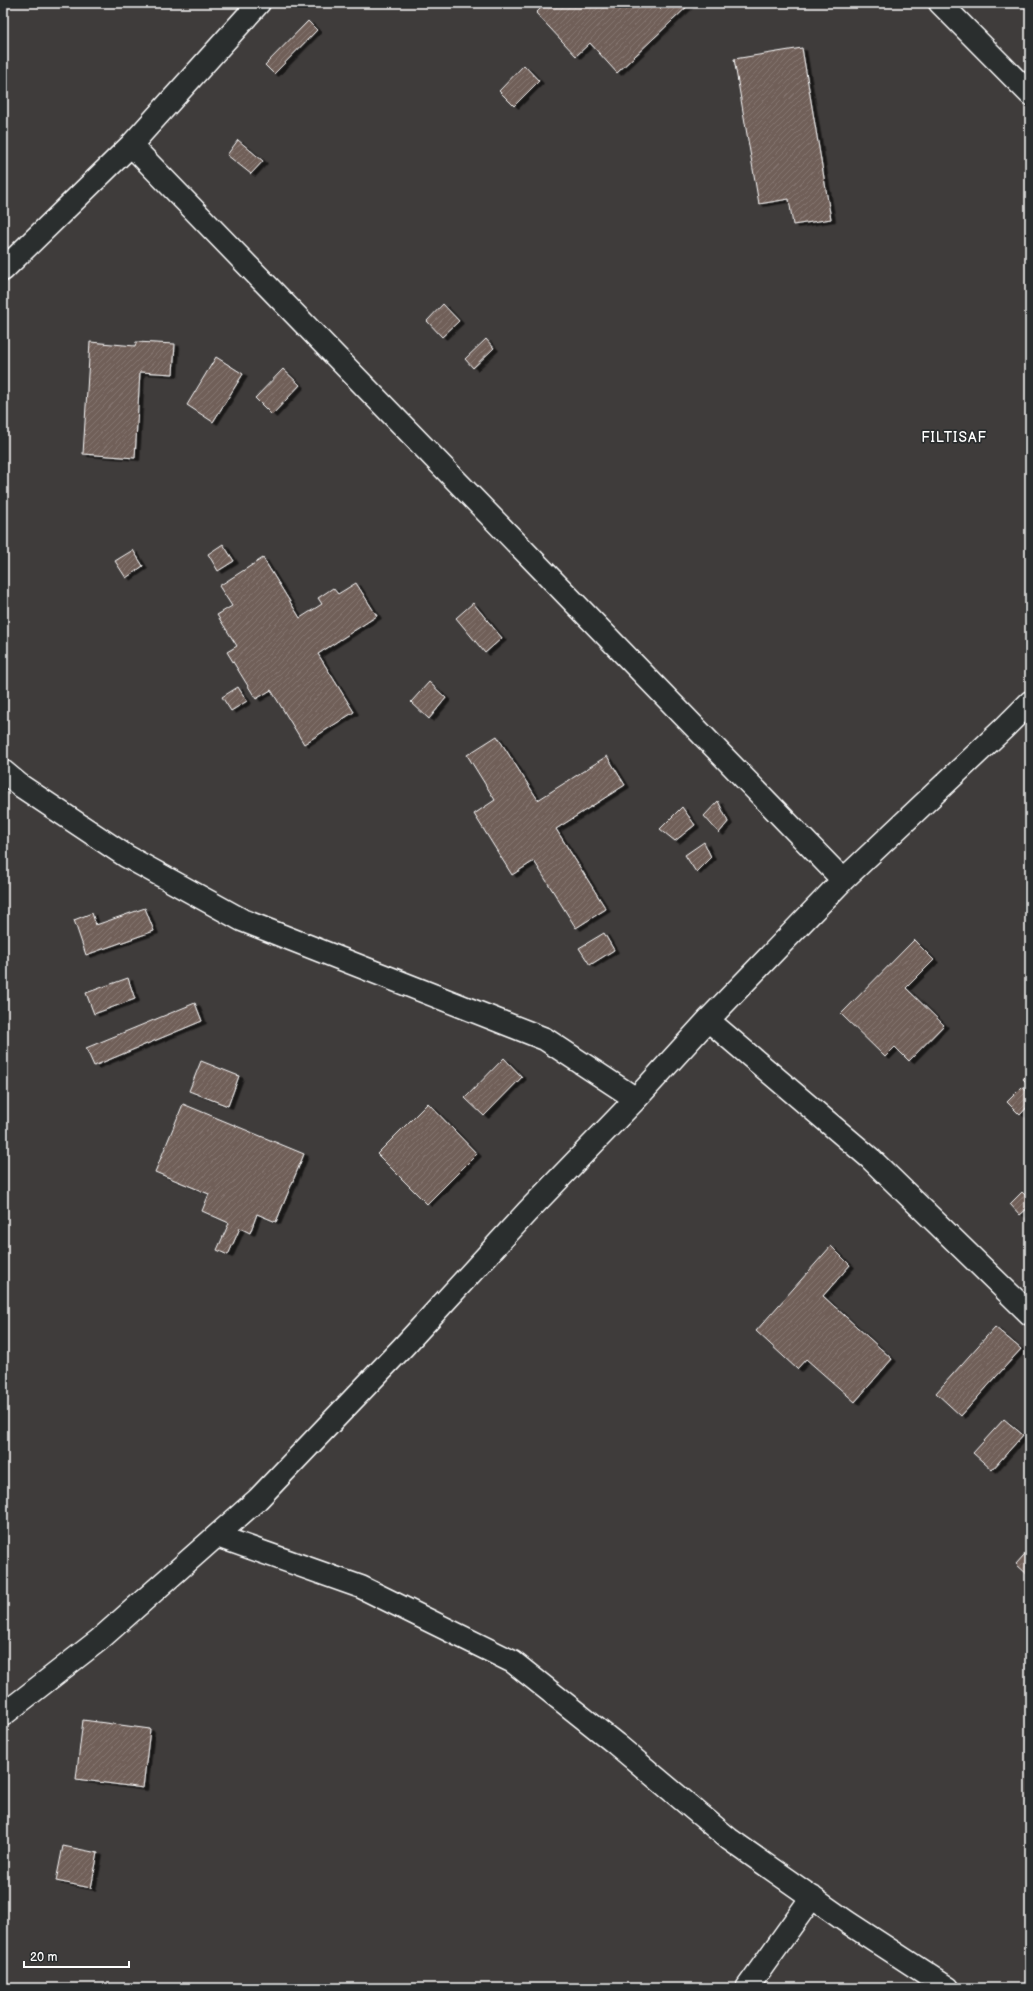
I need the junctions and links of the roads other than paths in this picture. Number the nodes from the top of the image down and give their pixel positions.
1 (259, 3) edge
2 (940, 3) edge
3 (1030, 94) edge
4 (131, 145) junction
5 (3, 270) edge
6 (1030, 702) edge
7 (3, 771) edge
8 (843, 880) junction
9 (708, 1020) junction
10 (636, 1099) junction
11 (1030, 1314) edge
12 (217, 1536) junction
13 (3, 1715) edge
14 (812, 1897) junction
15 (747, 1988) edge
16 (948, 1988) edge

1 - 4 street
2 - 3 street
4 - 5 street
4 - 8 street
6 - 8 street
7 - 10 street
8 - 9 street
9 - 10 street
9 - 11 street
10 - 12 street
12 - 13 street
12 - 14 street
14 - 15 street
14 - 16 street

